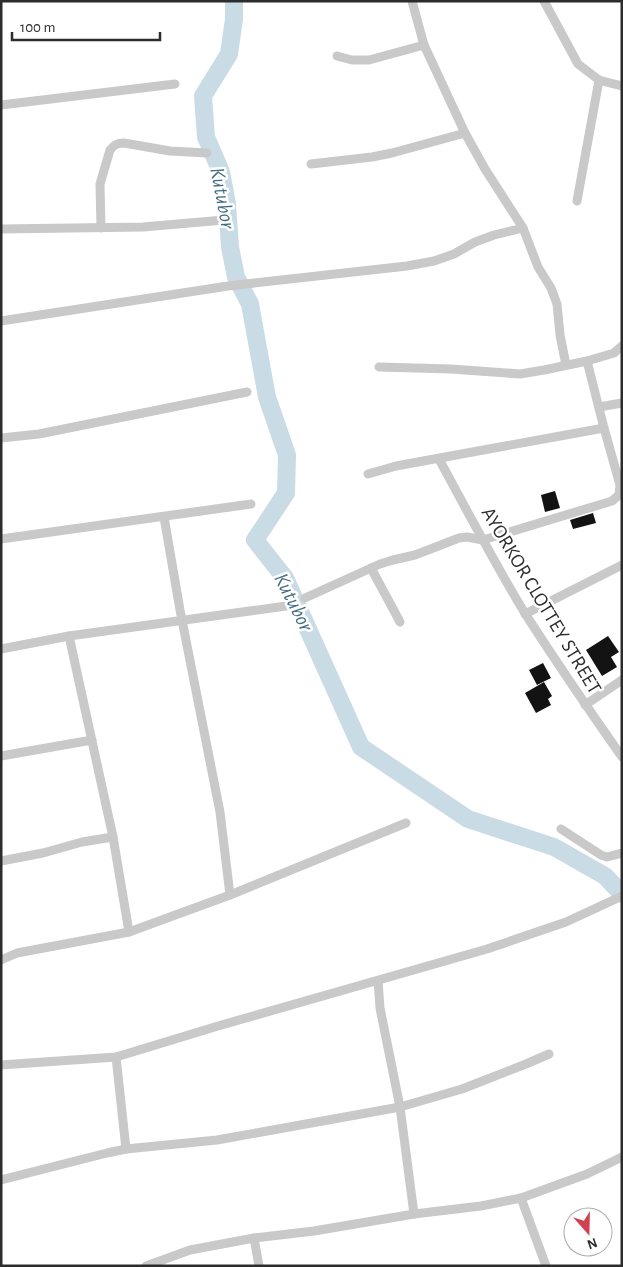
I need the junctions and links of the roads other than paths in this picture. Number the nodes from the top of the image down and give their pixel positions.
1 (412, 1) edge
2 (544, 1) edge
3 (424, 45) junction
4 (337, 56) dead end
5 (599, 80) junction
6 (175, 84) dead end
7 (622, 86) edge
8 (1, 105) edge
9 (465, 133) junction
10 (207, 153) dead end
11 (311, 164) dead end
12 (577, 200) dead end
13 (224, 220) dead end
14 (101, 228) junction
15 (522, 228) junction
16 (1, 229) edge
17 (1, 321) edge
18 (622, 346) edge
19 (587, 361) junction
20 (566, 366) junction
21 (379, 367) dead end
22 (247, 392) dead end
23 (622, 403) edge
24 (599, 407) junction
25 (604, 428) junction
26 (1, 438) edge
27 (438, 458) junction
28 (368, 474) dead end
29 (620, 495) edge
30 (251, 504) dead end
31 (164, 517) junction
32 (1, 539) edge
33 (483, 540) junction
34 (622, 565) edge
35 (371, 568) junction
36 (306, 598) dead end
37 (286, 606) dead end
38 (526, 614) junction
39 (183, 620) junction
40 (400, 622) dead end
41 (69, 636) junction
42 (1, 649) edge
43 (622, 680) edge
44 (585, 705) junction
45 (92, 740) junction
46 (1, 756) edge
47 (622, 757) edge
48 (406, 823) dead end
49 (561, 829) dead end
50 (113, 837) junction
51 (622, 853) edge
52 (1, 861) edge
53 (230, 895) junction
54 (622, 896) edge
55 (129, 932) junction
56 (1, 960) edge
57 (378, 981) junction
58 (549, 1054) dead end
59 (116, 1057) junction
60 (1, 1066) edge
61 (400, 1107) junction
62 (126, 1149) junction
63 (621, 1159) edge
64 (1, 1180) edge
65 (520, 1198) junction
66 (414, 1214) junction
67 (254, 1238) junction
68 (146, 1266) edge
69 (259, 1266) edge
70 (546, 1266) edge

1 - 3 street
2 - 5 street
3 - 4 street
3 - 9 street
5 - 7 street
5 - 12 street
6 - 8 street
9 - 11 street
9 - 15 street
10 - 14 street
13 - 14 street
14 - 16 street
15 - 17 street
15 - 20 street
18 - 19 street
19 - 20 street
19 - 24 street
20 - 21 street
22 - 26 street
23 - 24 street
24 - 25 street
25 - 27 street
25 - 29 street
27 - 28 street
27 - 33 street, AYORKOR CLOTTEY STREET
29 - 33 street
30 - 31 street
31 - 32 street
31 - 39 street
33 - 35 street
33 - 38 street, AYORKOR CLOTTEY STREET
34 - 38 street
35 - 36 street
35 - 40 street
37 - 39 street
38 - 44 street, AYORKOR CLOTTEY STREET
39 - 41 street
39 - 53 street
41 - 42 street
41 - 45 street
43 - 44 street
44 - 47 street, AYORKOR CLOTTEY STREET
45 - 46 street
45 - 50 street
48 - 53 street
49 - 51 street
50 - 52 street
50 - 55 street
53 - 55 street
54 - 57 street
55 - 56 street
57 - 59 street
57 - 61 street
58 - 61 street
59 - 60 street
59 - 62 street
61 - 62 street
61 - 66 street
62 - 64 street
63 - 65 street
65 - 66 street
65 - 70 street
66 - 67 street
67 - 68 street
67 - 69 street

